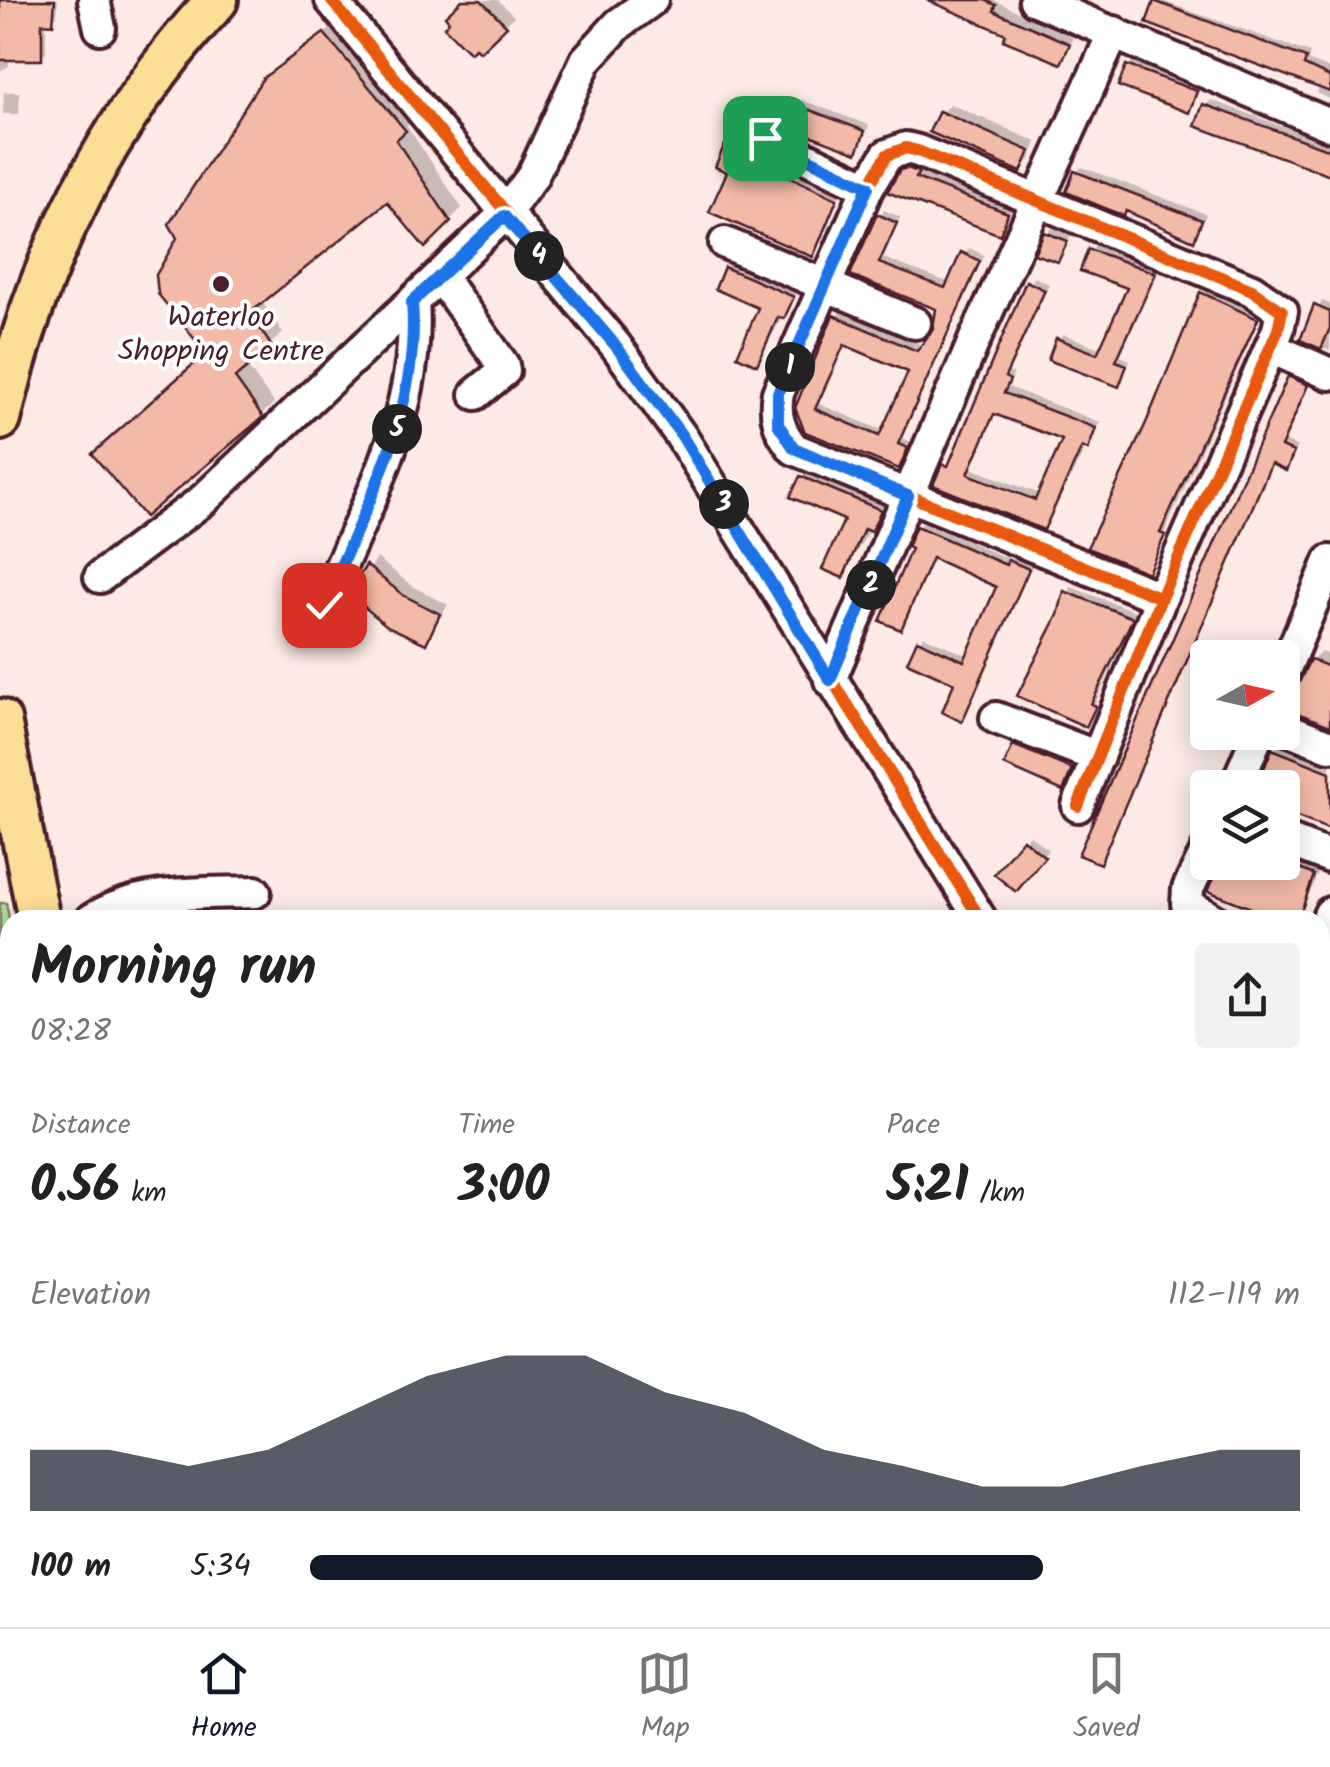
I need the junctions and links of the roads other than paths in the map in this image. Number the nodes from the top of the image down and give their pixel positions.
1 (217, 0) edge
2 (331, 0) edge
3 (652, 0) edge
4 (1034, 0) edge
5 (1114, 32) junction
6 (1330, 125) edge
7 (765, 138) dead end
8 (868, 187) junction
9 (1038, 202) junction
10 (504, 216) junction
11 (725, 243) dead end
12 (440, 276) junction
13 (826, 284) junction
14 (412, 302) junction
15 (915, 323) dead end
16 (1271, 348) junction
17 (1330, 374) edge
18 (476, 394) dead end
19 (0, 419) edge
20 (908, 496) junction
21 (1330, 561) edge
22 (100, 577) dead end
23 (1161, 598) junction
24 (324, 605) dead end
25 (1317, 629) edge
26 (1300, 652) edge
27 (830, 680) junction
28 (996, 718) dead end
29 (0, 720) edge
30 (1300, 734) edge
31 (1330, 746) edge
32 (1098, 757) junction
33 (1078, 806) dead end
34 (1300, 845) edge
35 (1330, 856) edge
36 (1195, 880) edge
37 (254, 892) dead end
38 (36, 910) edge
39 (110, 910) edge
40 (975, 910) edge
41 (1194, 910) edge

1 - 19 main road
2 - 10 street
3 - 10 street
4 - 5 street
5 - 6 street
5 - 9 street
7 - 8 street
8 - 9 street
8 - 13 street
9 - 16 street
9 - 20 street
10 - 12 street
10 - 27 street
11 - 13 street
12 - 14 street
12 - 18 street
13 - 15 street
13 - 20 street
14 - 22 street
14 - 24 street
16 - 17 street
16 - 23 street
20 - 23 street
20 - 27 street
21 - 25 street
23 - 32 street
25 - 26 street
27 - 40 street
28 - 32 street
29 - 38 main road
30 - 31 street
32 - 33 street
34 - 35 street
36 - 41 street
37 - 39 street

